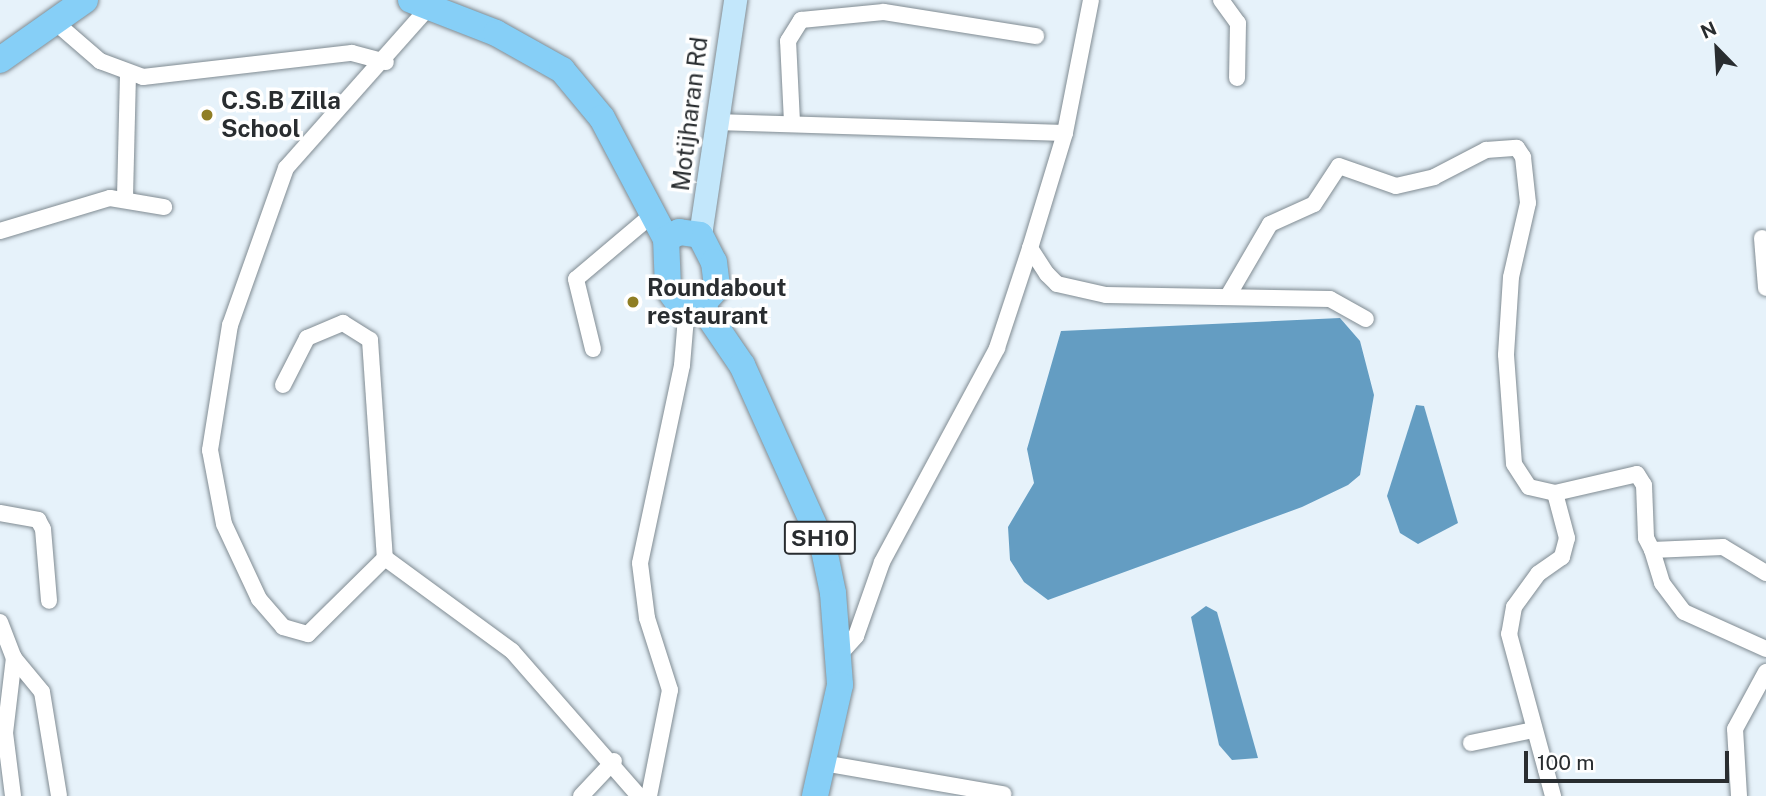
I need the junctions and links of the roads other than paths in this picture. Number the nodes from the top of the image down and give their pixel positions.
1 (85, 0) edge
2 (735, 0) edge
3 (1091, 0) edge
4 (1221, 0) edge
5 (420, 3) edge
6 (919, 8) edge
7 (55, 22) junction
8 (1036, 36) dead end
9 (0, 60) edge
10 (386, 62) junction
11 (128, 75) junction
12 (1237, 78) dead end
13 (716, 122) junction
14 (792, 122) junction
15 (1065, 133) junction
16 (125, 197) junction
17 (164, 207) dead end
18 (652, 215) junction
19 (0, 231) edge
20 (700, 235) junction
21 (1762, 238) dead end
22 (666, 239) junction
23 (1030, 248) junction
24 (1766, 288) edge
25 (1228, 296) junction
26 (694, 305) junction
27 (1366, 319) dead end
28 (593, 349) dead end
29 (283, 385) dead end
30 (1555, 493) junction
31 (0, 513) edge
32 (1651, 550) junction
33 (385, 558) junction
34 (1766, 573) edge
35 (49, 601) dead end
36 (0, 622) edge
37 (1766, 649) edge
38 (840, 654) junction
39 (14, 659) junction
40 (1766, 672) edge
41 (1533, 730) junction
42 (1471, 743) dead end
43 (614, 761) junction
44 (823, 764) junction
45 (1003, 794) dead end
46 (13, 796) edge
47 (59, 796) edge
48 (581, 796) edge
49 (639, 796) edge
50 (649, 796) edge
51 (816, 796) edge
52 (1553, 796) edge
53 (1740, 796) edge

1 - 7 main road
2 - 13 main road, Motijharan Rd
3 - 15 street
4 - 12 street
5 - 10 street
5 - 18 main road, SH10
6 - 8 street
6 - 14 street
7 - 9 main road
7 - 11 street
10 - 11 street
10 - 33 street
11 - 16 street
13 - 14 street
13 - 20 main road, Motijharan Rd
14 - 15 street
15 - 23 street
16 - 17 street
16 - 19 street
18 - 22 main road, SH10
18 - 28 street
20 - 22 main road
20 - 26 main road
21 - 24 street
22 - 26 main road, SH10
23 - 25 street
23 - 38 street
25 - 27 street
25 - 30 street
26 - 38 main road, SH10
26 - 50 street
29 - 33 street
30 - 32 street
30 - 41 street
31 - 35 street
32 - 34 street
32 - 37 street
33 - 43 street
36 - 39 street
38 - 44 main road, SH10
39 - 46 street
39 - 47 street
40 - 53 street
41 - 42 street
41 - 52 street
43 - 48 street
43 - 49 street
44 - 45 street
44 - 51 main road, SH10

